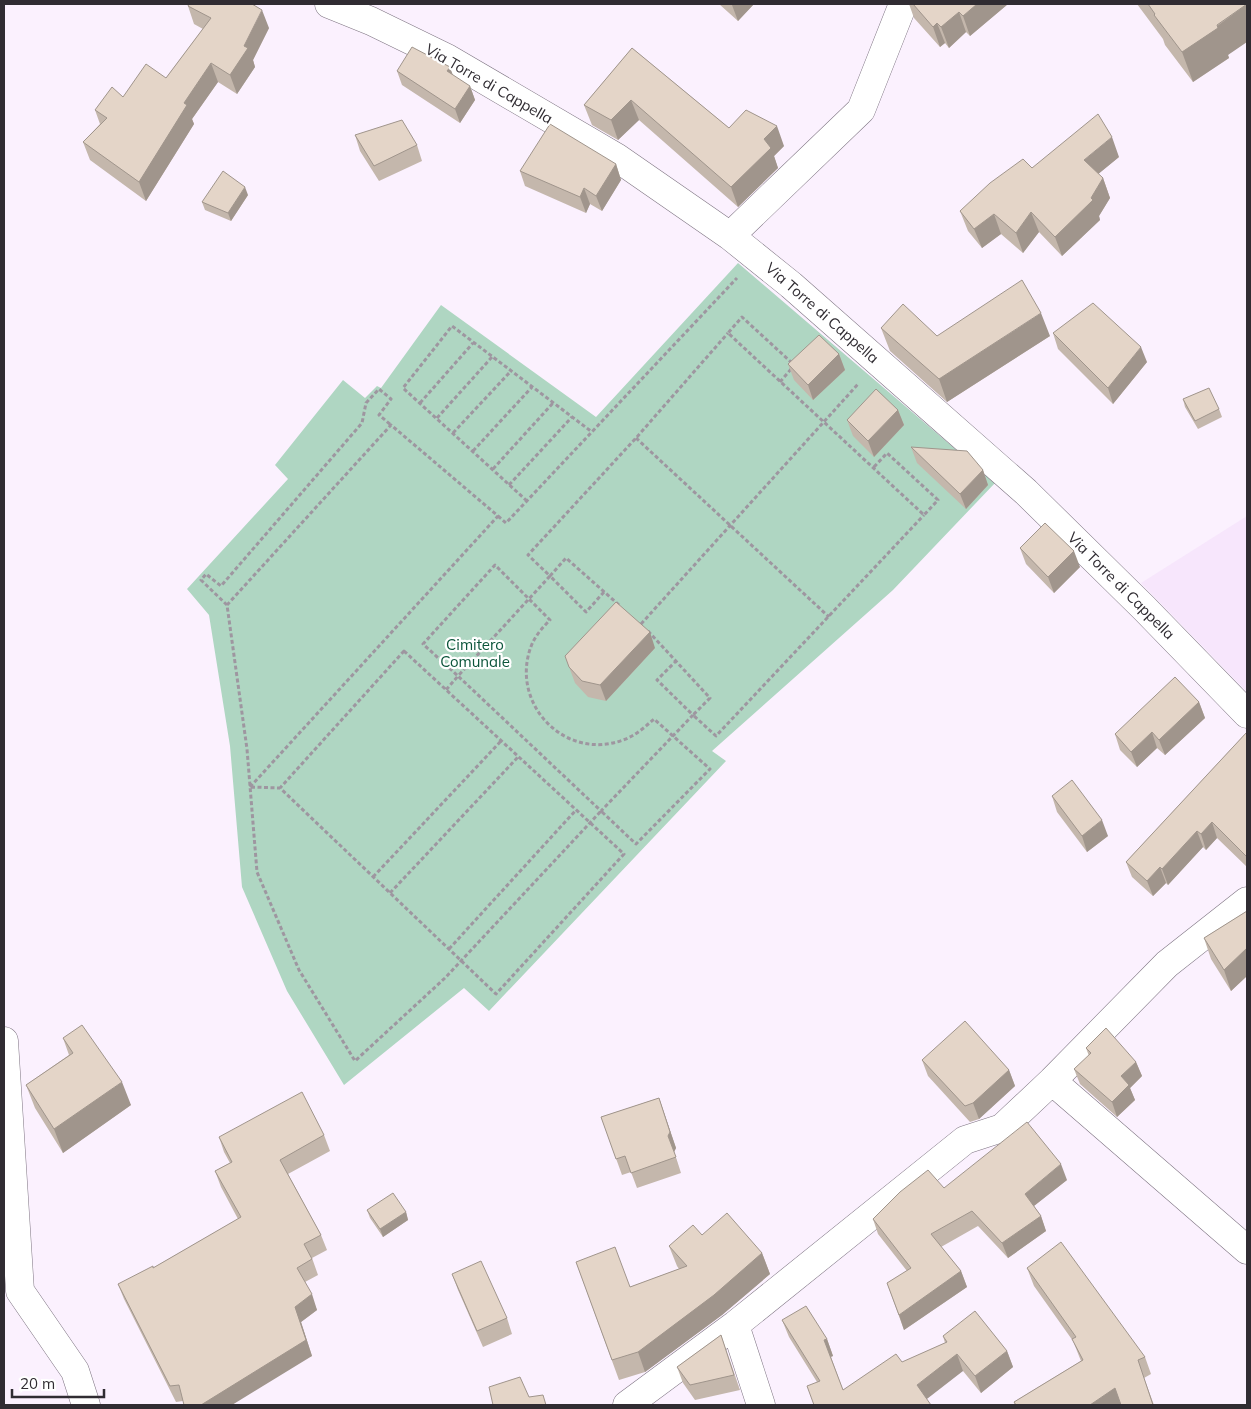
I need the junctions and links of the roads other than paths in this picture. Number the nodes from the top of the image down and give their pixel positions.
1 (329, 4) edge
2 (903, 4) edge
3 (730, 236) junction
4 (1247, 714) edge
5 (1247, 901) edge
6 (4, 1041) edge
7 (1052, 1081) junction
8 (1247, 1250) edge
9 (735, 1324) junction
10 (86, 1405) edge
11 (627, 1405) edge
12 (760, 1405) edge

1 - 3 street, Via Torre di Cappella
2 - 3 street
3 - 4 street, Via Torre di Cappella
5 - 7 street
6 - 10 street
7 - 8 street
7 - 9 street
9 - 11 street
9 - 12 street

